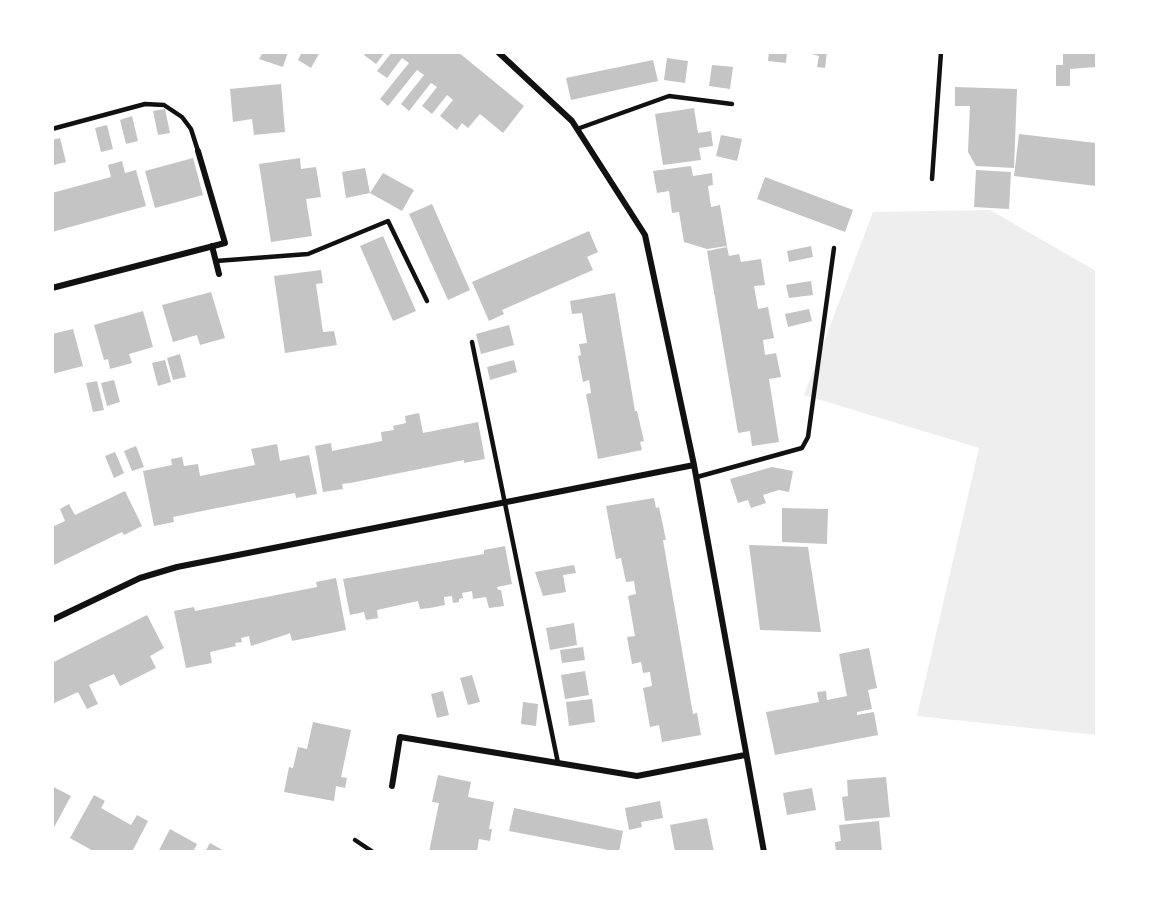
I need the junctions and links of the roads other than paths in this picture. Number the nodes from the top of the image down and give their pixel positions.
1 (498, 52) edge
2 (941, 52) edge
3 (732, 104) dead end
4 (52, 129) edge
5 (578, 129) junction
6 (198, 151) joint
7 (932, 179) dead end
8 (212, 246) junction
9 (834, 248) dead end
10 (216, 261) junction
11 (219, 274) dead end
12 (52, 288) edge
13 (427, 301) dead end
14 (472, 342) dead end
15 (694, 465) junction
16 (697, 477) junction
17 (507, 504) junction
18 (52, 620) edge
19 (745, 755) junction
20 (558, 763) junction
21 (392, 786) dead end
22 (355, 840) dead end
23 (374, 852) edge
24 (764, 852) edge

1 - 5 street
2 - 7 lane
3 - 5 lane
4 - 6 lane
5 - 15 street
6 - 8 street
8 - 10 street
8 - 12 street
9 - 16 lane
10 - 11 street
10 - 13 lane
14 - 17 lane
15 - 16 street
15 - 17 street
16 - 19 street
17 - 18 street
17 - 20 lane
19 - 20 street
19 - 24 street
20 - 21 street
22 - 23 lane

